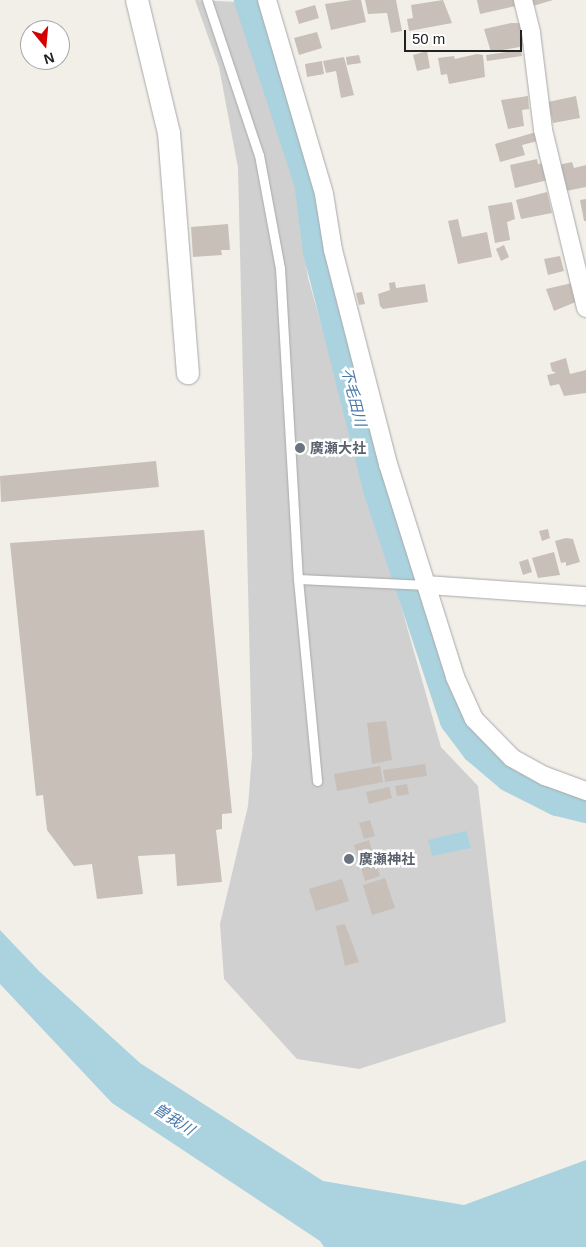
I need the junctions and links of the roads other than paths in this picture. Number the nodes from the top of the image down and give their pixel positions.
1 (137, 0) edge
2 (207, 0) edge
3 (267, 0) edge
4 (523, 0) edge
5 (586, 308) edge
6 (188, 373) dead end
7 (298, 579) junction
8 (426, 585) junction
9 (586, 596) edge
10 (317, 781) dead end
11 (586, 790) edge

1 - 6 street
2 - 7 lane
3 - 8 street
4 - 5 street
7 - 8 lane
7 - 10 lane
8 - 9 street
8 - 11 street

